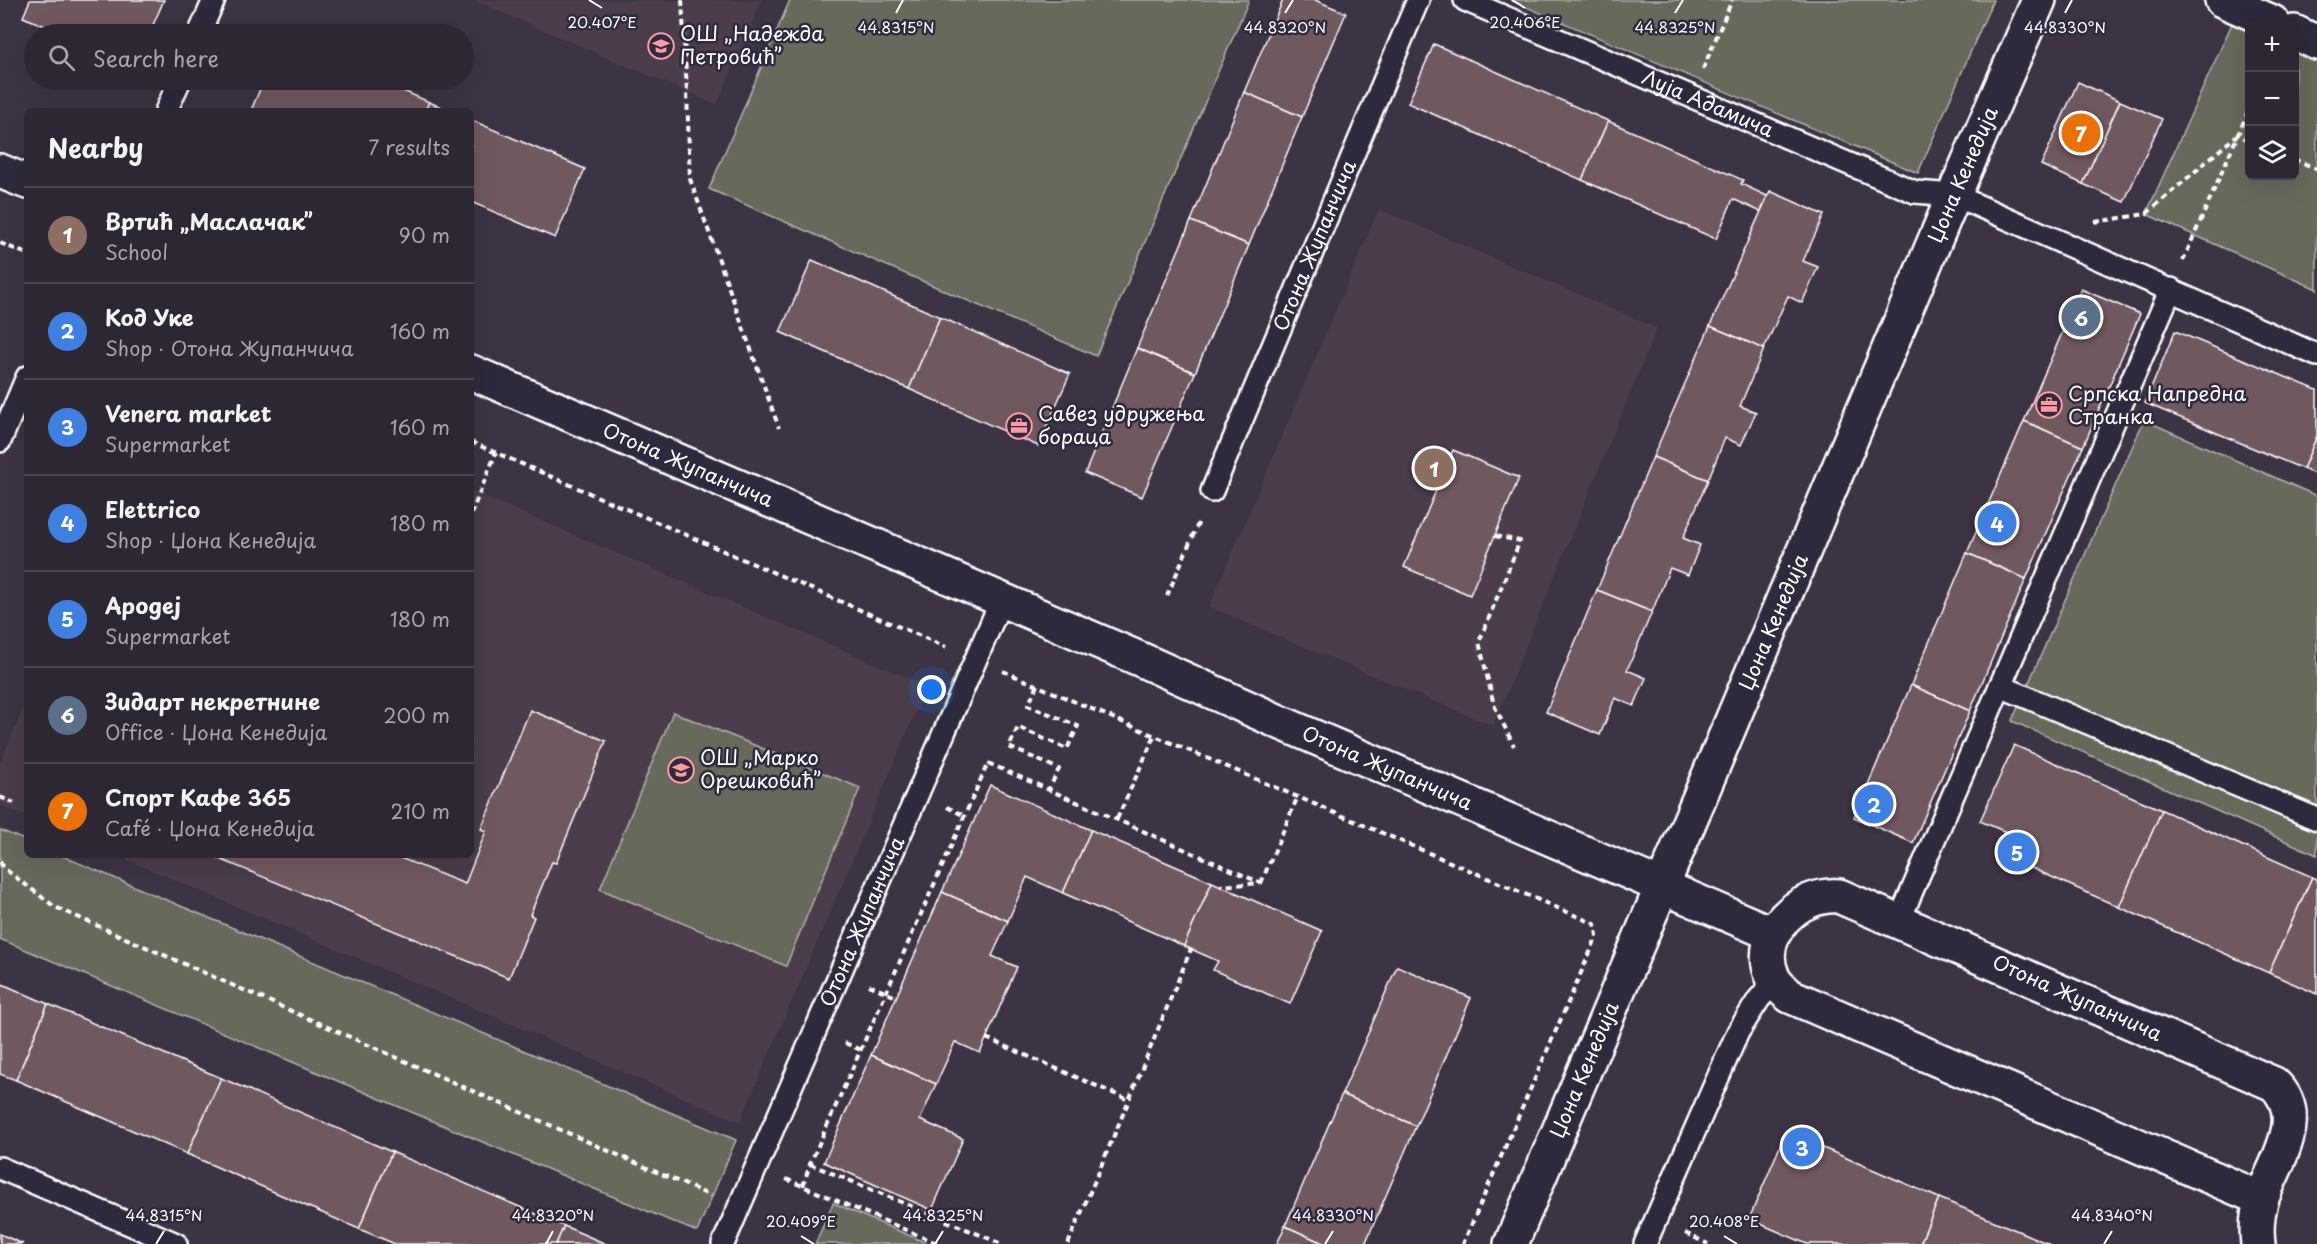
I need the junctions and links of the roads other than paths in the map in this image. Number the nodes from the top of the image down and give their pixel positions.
1 (214, 0) edge
2 (1418, 0) edge
3 (1465, 0) edge
4 (2039, 0) edge
5 (2222, 0) edge
6 (2263, 18) edge
7 (203, 24) edge
8 (2299, 35) edge
9 (2317, 43) edge
10 (175, 90) edge
11 (167, 108) edge
12 (0, 171) edge
13 (24, 181) edge
14 (1954, 195) junction
15 (2171, 289) junction
16 (2317, 355) edge
17 (474, 373) edge
18 (24, 384) edge
19 (0, 441) edge
20 (1212, 491) road end
21 (1001, 601) junction
22 (2000, 686) junction
23 (2317, 819) edge
24 (1662, 886) junction
25 (1899, 921) junction
26 (1773, 934) junction
27 (1775, 981) junction
28 (0, 1168) edge
29 (2262, 1199) junction
30 (176, 1244) edge
31 (723, 1244) edge
32 (1511, 1244) edge
33 (1645, 1244) edge
34 (2258, 1244) edge

1 - 7 lane
2 - 20 lane, Отона Жупанчича
3 - 14 lane, Луја Адамича
4 - 14 street, Џона Кенедија
5 - 6 street
8 - 9 street
10 - 11 lane
12 - 13 street
14 - 15 lane, Луја Адамича
14 - 24 street, Џона Кенедија
15 - 16 lane
15 - 22 lane
17 - 21 street, Отона Жупанчича
18 - 19 lane
21 - 24 street, Отона Жупанчича
21 - 31 lane, Отона Жупанчича
22 - 23 lane
22 - 25 lane
24 - 26 street, Отона Жупанчича
24 - 32 street, Џона Кенедија
25 - 26 street, Отона Жупанчича
25 - 29 street, Отона Жупанчича
26 - 27 street, Отона Жупанчича
27 - 29 street
27 - 33 lane
28 - 30 lane
29 - 34 street, Отона Жупанчича

